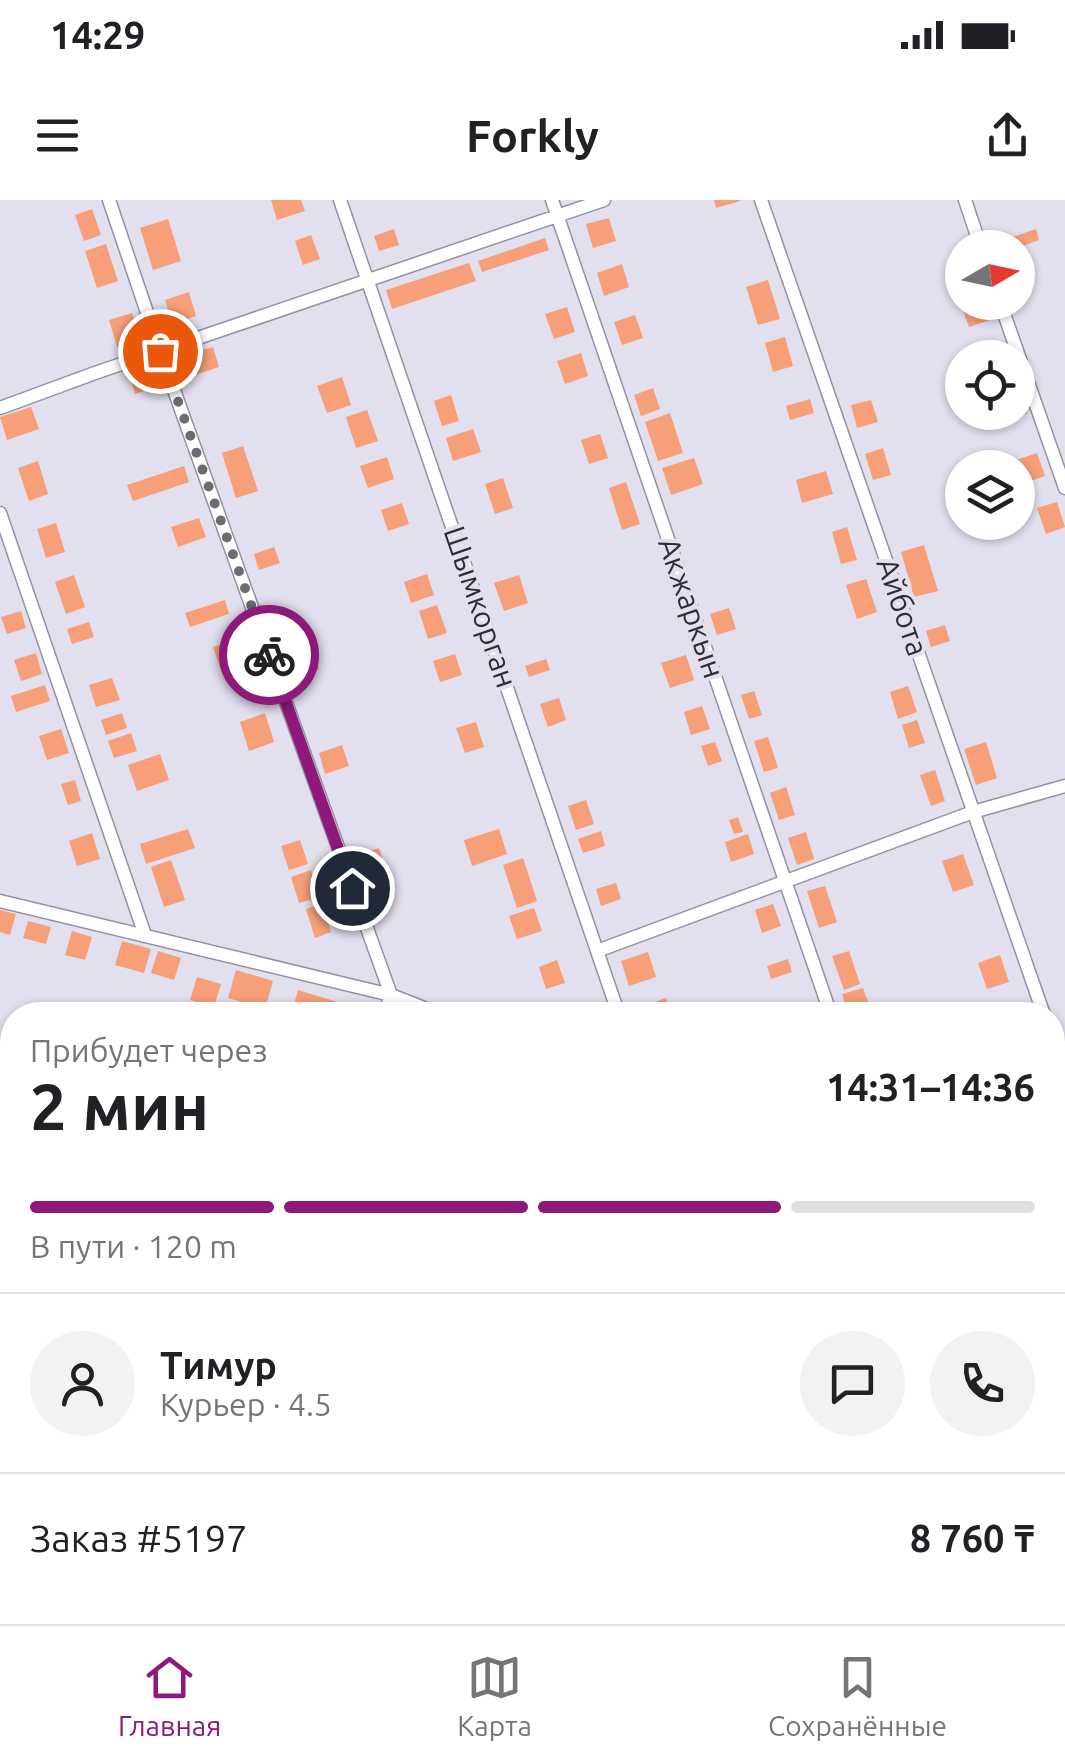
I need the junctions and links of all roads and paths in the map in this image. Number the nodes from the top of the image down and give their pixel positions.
1 (108, 200) edge
2 (340, 200) edge
3 (552, 200) edge
4 (604, 200) edge
5 (760, 200) edge
6 (965, 200) edge
7 (557, 216) junction
8 (975, 230) edge
9 (368, 280) junction
10 (1006, 320) edge
11 (160, 351) junction
12 (0, 408) edge
13 (1065, 488) edge
14 (0, 513) edge
15 (1065, 786) edge
16 (973, 812) junction
17 (785, 882) junction
18 (0, 901) edge
19 (146, 935) junction
20 (597, 951) junction
21 (390, 995) junction
22 (388, 1002) edge
23 (408, 1002) edge
24 (615, 1002) edge
25 (827, 1002) edge
26 (1039, 1002) edge

1 - 11 street
2 - 9 street, Шымкорган
3 - 7 street, Акжаркын
4 - 7 street
5 - 16 street, Айбота
6 - 8 street
7 - 9 street
7 - 17 street, Акжаркын
9 - 11 street
9 - 20 street, Шымкорган
10 - 13 street
11 - 12 street
11 - 21 street
14 - 19 street
15 - 16 street
16 - 17 street
16 - 26 street, Айбота
17 - 20 street
17 - 25 street, Акжаркын
18 - 19 street
19 - 21 street
20 - 24 street, Шымкорган
21 - 22 street
21 - 23 street

